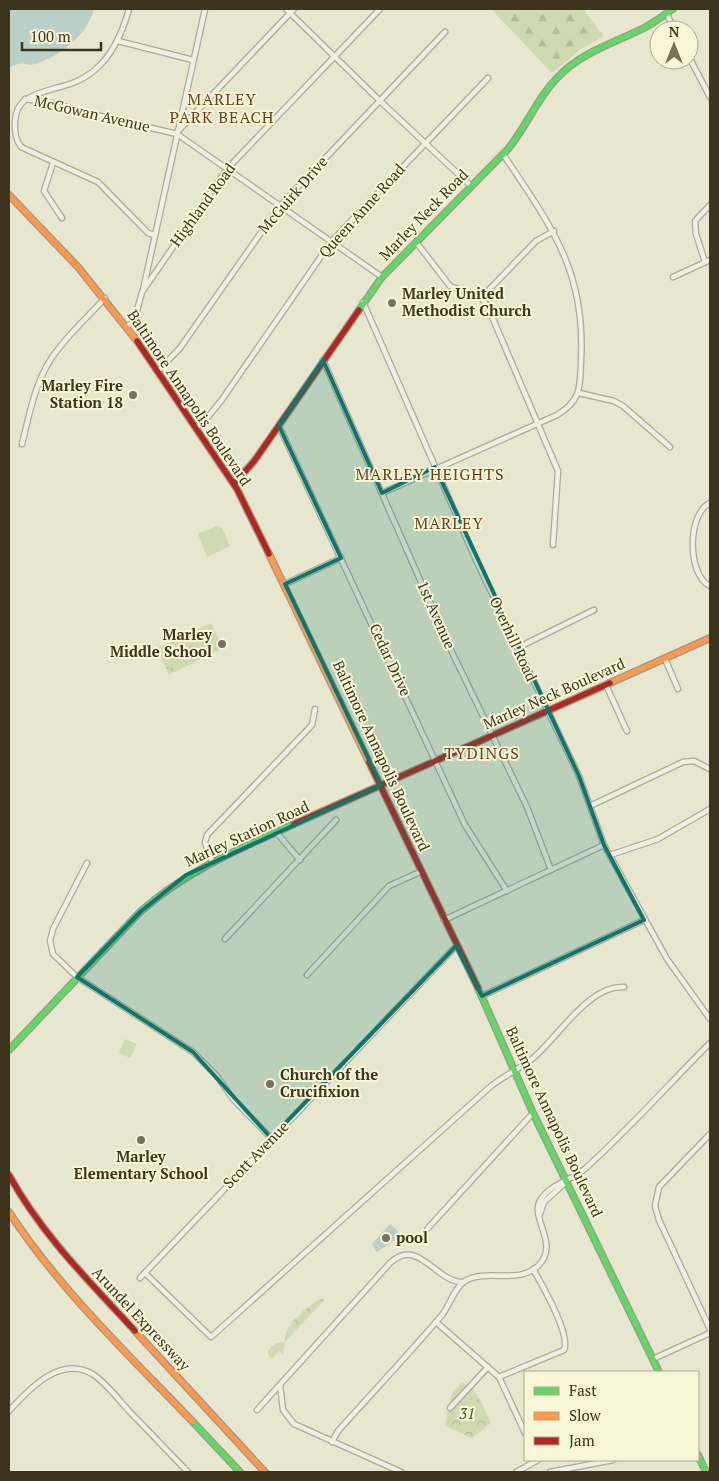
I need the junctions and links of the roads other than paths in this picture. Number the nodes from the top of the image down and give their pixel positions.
1 (129, 9) edge
2 (205, 9) edge
3 (286, 9) edge
4 (380, 9) edge
5 (673, 9) edge
6 (292, 11) edge
7 (666, 13) junction
8 (670, 20) edge
9 (445, 32) dead end
10 (118, 41) junction
11 (335, 56) junction
12 (192, 60) junction
13 (696, 70) edge
14 (488, 78) dead end
15 (710, 98) edge
16 (25, 99) junction
17 (379, 100) junction
18 (176, 134) junction
19 (426, 142) junction
20 (503, 154) junction
21 (53, 163) junction
22 (227, 169) junction
23 (470, 185) junction
24 (9, 196) edge
25 (710, 205) edge
26 (279, 207) junction
27 (62, 218) dead end
28 (554, 231) junction
29 (154, 234) junction
30 (331, 242) junction
31 (416, 242) junction
32 (708, 261) edge
33 (382, 277) junction
34 (673, 277) dead end
35 (142, 292) junction
36 (105, 298) junction
37 (482, 298) junction
38 (363, 302) junction
39 (127, 326) junction
40 (323, 360) junction
41 (159, 370) junction
42 (579, 392) junction
43 (539, 424) junction
44 (278, 426) junction
45 (196, 428) junction
46 (22, 444) dead end
47 (670, 447) dead end
48 (436, 468) junction
49 (234, 484) junction
50 (382, 493) junction
51 (710, 503) edge
52 (553, 545) dead end
53 (341, 558) junction
54 (285, 584) junction
55 (710, 586) edge
56 (594, 610) dead end
57 (710, 638) edge
58 (517, 648) junction
59 (665, 658) junction
60 (606, 685) junction
61 (678, 689) dead end
62 (315, 709) dead end
63 (547, 711) junction
64 (627, 732) dead end
65 (492, 736) junction
66 (437, 761) junction
67 (710, 769) edge
68 (381, 786) junction
69 (590, 806) junction
70 (710, 809) edge
71 (336, 820) dead end
72 (276, 832) junction
73 (604, 845) junction
74 (610, 855) junction
75 (300, 860) junction
76 (212, 861) junction
77 (88, 863) dead end
78 (551, 870) junction
79 (422, 871) junction
80 (507, 891) junction
81 (444, 920) junction
82 (644, 920) junction
83 (225, 939) dead end
84 (456, 946) junction
85 (307, 975) dead end
86 (77, 977) junction
87 (624, 987) dead end
88 (482, 996) junction
89 (710, 1019) edge
90 (710, 1043) edge
91 (9, 1050) edge
92 (516, 1070) junction
93 (533, 1112) junction
94 (710, 1134) edge
95 (271, 1138) junction
96 (9, 1175) edge
97 (566, 1182) junction
98 (9, 1212) edge
99 (428, 1228) dead end
100 (534, 1270) junction
101 (144, 1273) junction
102 (140, 1278) dead end
103 (463, 1282) junction
104 (436, 1322) junction
105 (710, 1329) edge
106 (710, 1333) edge
107 (653, 1359) junction
108 (488, 1367) junction
109 (659, 1371) edge
110 (499, 1377) junction
111 (280, 1384) junction
112 (450, 1408) dead end
113 (9, 1410) edge
114 (257, 1410) dead end
115 (524, 1431) edge
116 (332, 1442) junction
117 (699, 1458) edge
118 (536, 1461) edge
119 (586, 1461) edge
120 (608, 1461) edge
121 (586, 1466) junction
122 (188, 1472) edge
123 (240, 1472) edge
124 (265, 1472) edge
125 (401, 1472) edge
126 (516, 1472) edge
127 (550, 1472) edge
128 (706, 1472) edge

1 - 10 street
2 - 12 street
3 - 6 street
4 - 11 street, Highland Road
5 - 7 main road, Marley Neck Road
6 - 11 street
6 - 18 street
7 - 8 street
7 - 20 main road, Marley Neck Road
9 - 17 street, McGuirk Drive
10 - 12 street
10 - 16 street
11 - 17 street
11 - 22 street, Highland Road
12 - 18 street
13 - 15 street
14 - 19 street, Queen Anne Road
16 - 18 street, McGowan Avenue
16 - 21 street
17 - 19 street
17 - 26 street, McGuirk Drive
18 - 22 street, McGowan Avenue
18 - 29 street
19 - 23 street
19 - 30 street, Queen Anne Road
20 - 23 main road, Marley Neck Road
20 - 28 street
21 - 27 street
21 - 29 street
22 - 26 street, McGowan Avenue
22 - 35 street, Highland Road
23 - 31 main road, Marley Neck Road
24 - 36 main road, Baltimore Annapolis Boulevard
25 - 32 street
26 - 30 street, McGowan Avenue
26 - 41 street, McGuirk Drive
28 - 37 street
28 - 42 street
29 - 35 street
30 - 33 street, McGowan Avenue
30 - 45 street, Queen Anne Road
31 - 33 main road, Marley Neck Road
31 - 37 street
32 - 34 street
33 - 38 main road, Marley Neck Road
35 - 39 street, Highland Road
36 - 39 main road, Baltimore Annapolis Boulevard
36 - 46 street
37 - 43 street
38 - 40 main road, Marley Neck Road
38 - 48 street, Overhill Road
39 - 41 main road, Baltimore Annapolis Boulevard
40 - 44 main road, Marley Neck Road
40 - 50 street, 1st Avenue
41 - 45 main road, Baltimore Annapolis Boulevard
42 - 43 street
42 - 47 street
43 - 48 street
43 - 52 street
44 - 49 main road, Marley Neck Road
44 - 53 street, Cedar Drive
45 - 49 main road, Baltimore Annapolis Boulevard
48 - 50 street
48 - 58 street, Overhill Road
49 - 54 main road, Baltimore Annapolis Boulevard
50 - 65 street, 1st Avenue
51 - 55 street
53 - 54 street
53 - 66 street, Cedar Drive
54 - 68 main road, Baltimore Annapolis Boulevard
56 - 58 street
57 - 59 main road, Marley Neck Boulevard
58 - 63 street, Overhill Road
59 - 60 main road, Marley Neck Boulevard
59 - 61 street
60 - 63 main road, Marley Neck Boulevard
60 - 64 street
62 - 76 street
63 - 65 main road, Marley Neck Boulevard
63 - 69 street, Overhill Road
65 - 66 main road, Marley Neck Boulevard
65 - 78 street, 1st Avenue
66 - 68 main road, Marley Neck Boulevard
66 - 80 street, Cedar Drive
67 - 69 street
68 - 72 main road, Marley Station Road
68 - 79 main road, Baltimore Annapolis Boulevard
69 - 73 street, Overhill Road
70 - 74 street
71 - 75 street
72 - 75 street
72 - 76 main road, Marley Station Road
73 - 74 street, Overhill Road
73 - 78 street
74 - 82 street, Overhill Road
75 - 83 street
76 - 86 main road, Marley Station Road
77 - 86 street
78 - 80 street
79 - 81 main road, Baltimore Annapolis Boulevard
79 - 85 street
80 - 81 street
81 - 84 main road, Baltimore Annapolis Boulevard
82 - 88 street
82 - 89 street, Overhill Road
84 - 88 main road, Baltimore Annapolis Boulevard
84 - 95 street, Scott Avenue
86 - 91 main road, Marley Station Road
86 - 95 street
87 - 92 street
88 - 92 main road, Baltimore Annapolis Boulevard
90 - 97 street
92 - 93 main road, Baltimore Annapolis Boulevard
92 - 101 street
93 - 97 main road, Baltimore Annapolis Boulevard
93 - 99 street
94 - 105 street
95 - 101 street, Scott Avenue
96 - 124 main road, Arundel Expressway
97 - 100 street
97 - 107 main road, Baltimore Annapolis Boulevard
98 - 123 main road
100 - 103 street
100 - 110 street
101 - 102 street, Scott Avenue
103 - 104 street
103 - 111 street
104 - 108 street
104 - 116 street
106 - 107 street
107 - 109 main road, Baltimore Annapolis Boulevard
108 - 110 street
108 - 112 street
110 - 115 street
111 - 114 street
111 - 116 street
113 - 122 street
116 - 125 street
117 - 128 main road
118 - 126 street
119 - 121 street
120 - 121 street
121 - 127 street

